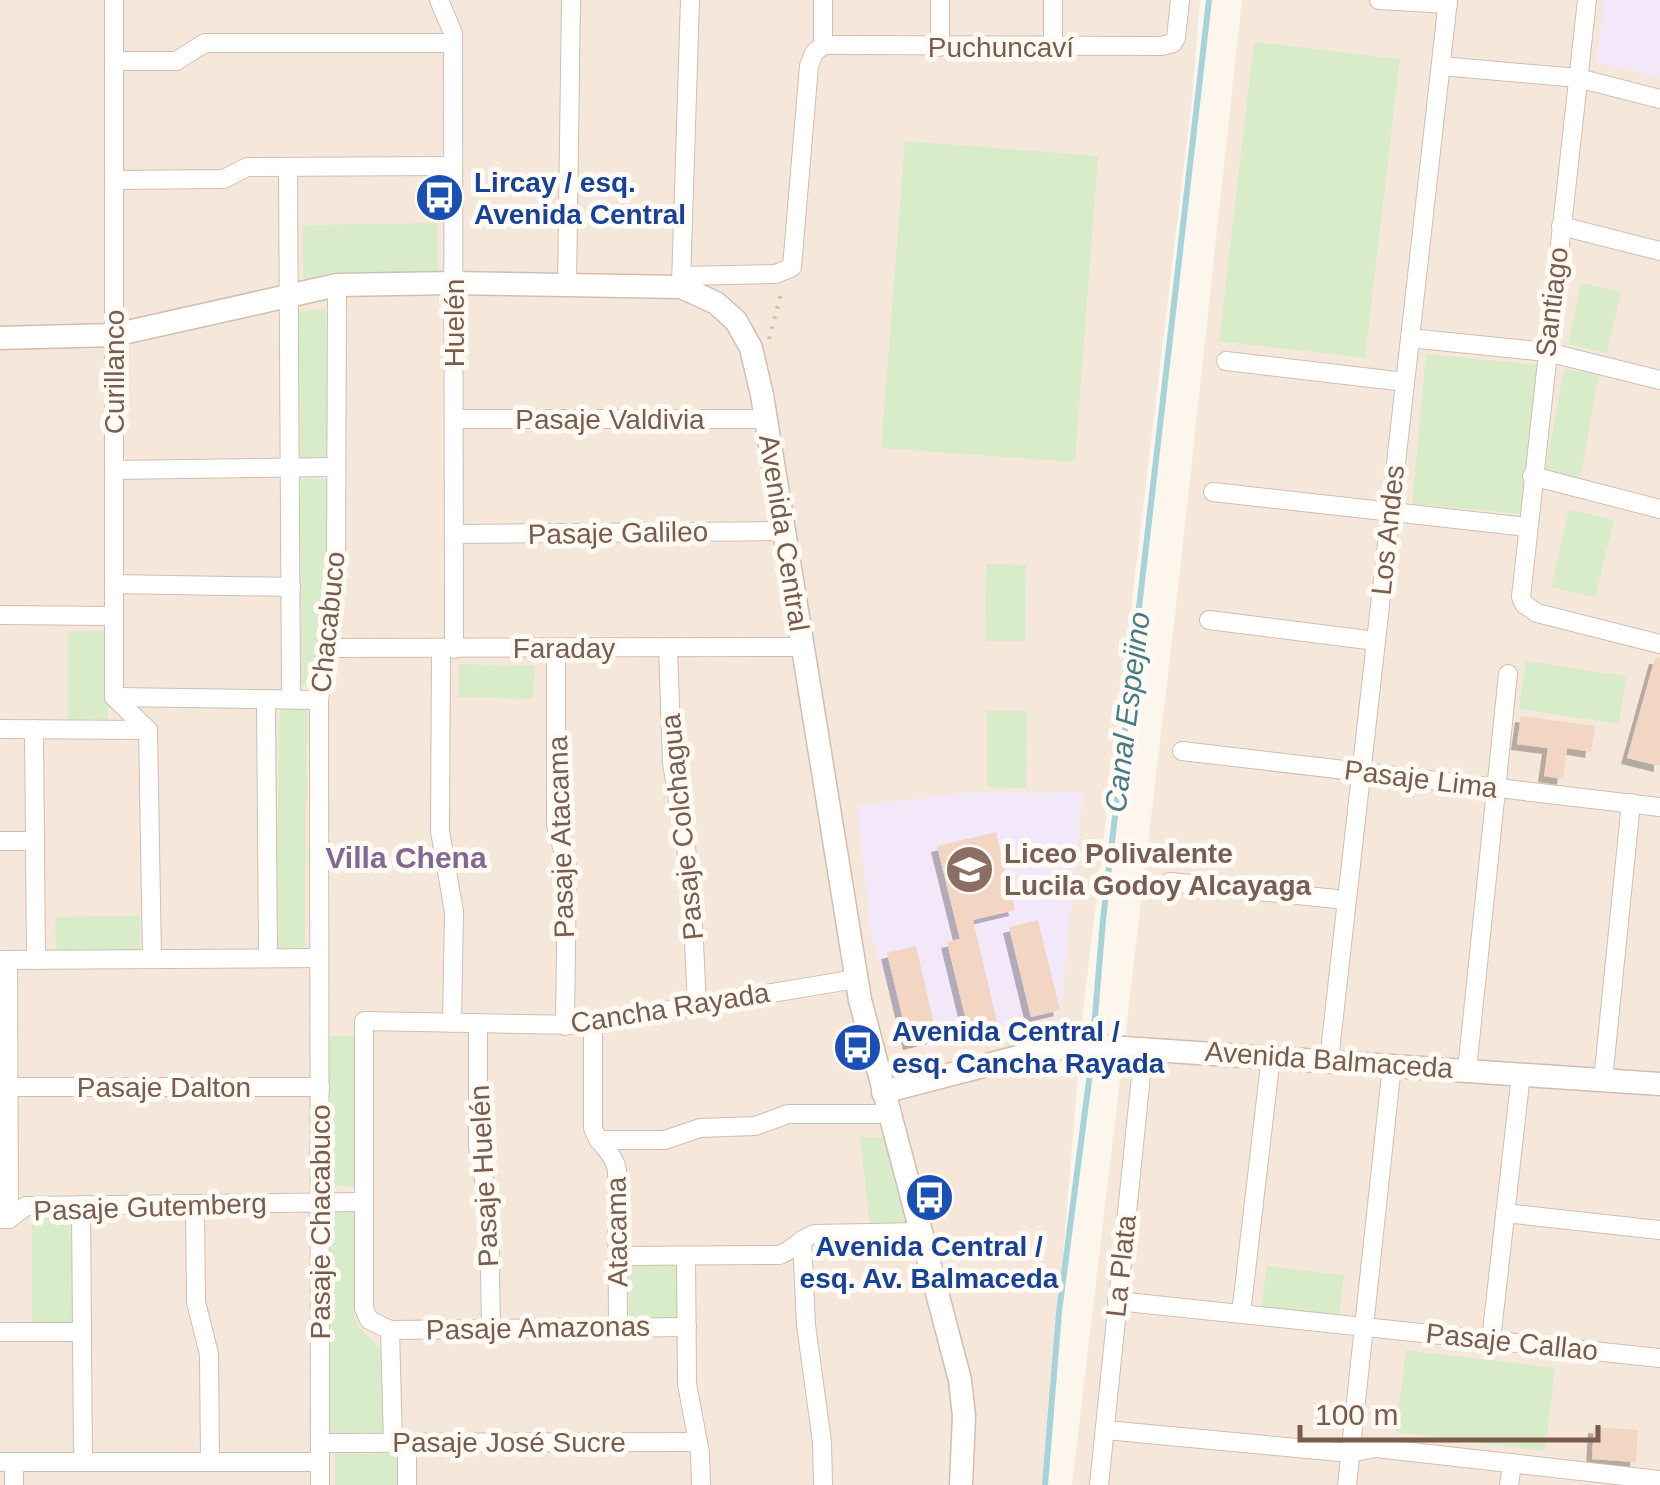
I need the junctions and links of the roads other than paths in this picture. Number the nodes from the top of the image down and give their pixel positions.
1 (114, 0) edge
2 (440, 0) edge
3 (571, 0) edge
4 (690, 0) edge
5 (823, 0) edge
6 (940, 0) edge
7 (1053, 0) edge
8 (1180, 0) edge
9 (1379, 0) edge
10 (1587, 0) edge
11 (1448, 2) edge
12 (452, 43) junction
13 (823, 46) junction
14 (940, 47) junction
15 (1053, 47) junction
16 (114, 61) junction
17 (1441, 66) junction
18 (1578, 78) junction
19 (1660, 99) edge
20 (452, 166) junction
21 (288, 168) junction
22 (114, 180) junction
23 (1561, 226) junction
24 (1660, 250) edge
25 (454, 282) junction
26 (681, 282) junction
27 (336, 285) junction
28 (567, 285) junction
29 (289, 295) junction
30 (114, 335) junction
31 (0, 338) edge
32 (1410, 338) junction
33 (1546, 352) junction
34 (1226, 361) dead end
35 (1660, 380) edge
36 (1405, 382) junction
37 (766, 419) junction
38 (454, 420) junction
39 (290, 468) junction
40 (336, 468) junction
41 (114, 470) junction
42 (1532, 476) junction
43 (1214, 492) dead end
44 (1660, 509) edge
45 (1390, 512) junction
46 (1526, 527) junction
47 (783, 531) junction
48 (454, 534) junction
49 (114, 584) junction
50 (291, 587) junction
51 (0, 615) edge
52 (114, 616) junction
53 (1210, 620) dead end
54 (1376, 641) junction
55 (1660, 644) edge
56 (802, 647) junction
57 (326, 648) junction
58 (448, 648) junction
59 (556, 648) junction
60 (668, 648) junction
61 (1508, 674) dead end
62 (114, 697) junction
63 (292, 699) junction
64 (319, 700) junction
65 (266, 701) junction
66 (0, 730) edge
67 (34, 730) junction
68 (148, 730) junction
69 (1182, 750) dead end
70 (1361, 772) junction
71 (1496, 787) junction
72 (1630, 803) junction
73 (1660, 807) edge
74 (0, 841) edge
75 (35, 841) junction
76 (1170, 882) dead end
77 (1346, 900) junction
78 (268, 958) junction
79 (319, 958) junction
80 (152, 959) junction
81 (4, 960) edge
82 (36, 960) junction
83 (856, 979) junction
84 (697, 1006) junction
85 (364, 1021) joint
86 (452, 1023) junction
87 (478, 1024) junction
88 (593, 1024) junction
89 (565, 1026) junction
90 (1144, 1047) junction
91 (1271, 1056) junction
92 (1328, 1060) junction
93 (1392, 1065) junction
94 (1467, 1070) junction
95 (1521, 1074) junction
96 (1603, 1080) junction
97 (1660, 1084) edge
98 (8, 1087) junction
99 (320, 1087) junction
100 (886, 1103) junction
101 (598, 1140) junction
102 (364, 1202) junction
103 (320, 1203) junction
104 (80, 1204) junction
105 (195, 1204) junction
106 (1506, 1213) junction
107 (4, 1220) edge
108 (1660, 1230) edge
109 (923, 1232) junction
110 (802, 1240) junction
111 (619, 1256) junction
112 (686, 1257) junction
113 (1117, 1301) junction
114 (1240, 1314) junction
115 (1364, 1326) junction
116 (618, 1327) junction
117 (686, 1327) junction
118 (491, 1328) junction
119 (390, 1330) junction
120 (0, 1332) edge
121 (82, 1332) junction
122 (1491, 1340) junction
123 (1660, 1358) edge
124 (1106, 1430) junction
125 (400, 1442) junction
126 (698, 1442) junction
127 (320, 1452) junction
128 (1350, 1454) junction
129 (7, 1462) edge
130 (83, 1462) junction
131 (210, 1462) junction
132 (1512, 1464) junction
133 (1660, 1480) edge
134 (14, 1485) edge
135 (320, 1485) edge
136 (407, 1485) edge
137 (701, 1485) edge
138 (824, 1485) edge
139 (961, 1485) edge
140 (1099, 1485) edge
141 (1346, 1485) edge
142 (1509, 1485) edge

1 - 16 street, Curillanco
2 - 12 street, Huelén
3 - 28 street
4 - 26 street
5 - 13 street
6 - 14 street
7 - 15 street
8 - 15 street, Puchuncaví
9 - 11 street
10 - 18 street, Santiago
11 - 17 street, Los Andes
12 - 16 street
12 - 20 street, Huelén
13 - 14 street, Puchuncaví
13 - 26 street
14 - 15 street, Puchuncaví
16 - 22 street, Curillanco
17 - 18 street
17 - 32 street, Los Andes
18 - 19 street
18 - 23 street, Santiago
20 - 21 street
20 - 25 street, Huelén
21 - 22 street
21 - 29 street, Chacabuco
22 - 30 street, Curillanco
23 - 24 street
23 - 33 street, Santiago
25 - 27 street, Avenida Central
25 - 28 street, Avenida Central
25 - 38 street, Huelén
26 - 28 street, Avenida Central
26 - 37 street, Avenida Central
27 - 29 street, Avenida Central
27 - 40 street, Chacabuco
29 - 30 street, Avenida Central
29 - 39 street, Chacabuco
30 - 31 street, Avenida Central
30 - 41 street, Curillanco
32 - 33 street
32 - 36 street, Los Andes
33 - 35 street
33 - 42 street, Santiago
34 - 36 street
36 - 45 street, Los Andes
37 - 38 street, Pasaje Valdivia
37 - 47 street, Avenida Central
38 - 48 street, Huelén
39 - 40 street
39 - 41 street
39 - 50 street, Chacabuco
40 - 57 street, Chacabuco
41 - 49 street, Curillanco
42 - 44 street
42 - 46 street, Santiago
43 - 45 street
45 - 46 street
45 - 54 street, Los Andes
46 - 55 street, Santiago
47 - 48 street, Pasaje Galileo
47 - 56 street, Avenida Central
48 - 58 street, Huelén
49 - 50 street
49 - 52 street, Curillanco
50 - 63 street, Chacabuco
51 - 52 street
52 - 62 street, Curillanco
53 - 54 street
54 - 70 street, Los Andes
56 - 60 street, Faraday
56 - 83 street, Avenida Central
57 - 58 street, Faraday
57 - 64 street, Chacabuco
58 - 59 street, Faraday
58 - 86 street
59 - 60 street, Faraday
59 - 89 street, Pasaje Atacama
60 - 84 street, Pasaje Colchagua
61 - 71 street
62 - 65 street
62 - 68 street
63 - 64 street
63 - 65 street
64 - 79 street, Chacabuco
65 - 78 street, Chacabuco
66 - 67 street
67 - 68 street
67 - 75 street
68 - 80 street
69 - 70 street, Pasaje Lima
70 - 71 street, Pasaje Lima
70 - 77 street, Los Andes
71 - 72 street, Pasaje Lima
71 - 94 street
72 - 73 street, Pasaje Lima
72 - 96 street
74 - 75 street
75 - 82 street
76 - 77 street
77 - 92 street, Los Andes
78 - 79 street
78 - 80 street
79 - 99 street, Pasaje Chacabuco
80 - 82 street
81 - 82 street
81 - 98 street
83 - 84 street, Cancha Rayada
83 - 100 street, Avenida Central
84 - 88 street, Cancha Rayada
85 - 86 street, Cancha Rayada
85 - 102 street, Pasaje Chacabuco
86 - 87 street, Cancha Rayada
87 - 89 street, Cancha Rayada
87 - 118 street, Pasaje Huelén
88 - 89 street, Cancha Rayada
88 - 101 street, Atacama
90 - 91 street, Avenida Balmaceda
90 - 100 street, Avenida Balmaceda
90 - 113 street, La Plata
91 - 92 street, Avenida Balmaceda
91 - 114 street
92 - 93 street, Avenida Balmaceda
93 - 94 street, Avenida Balmaceda
93 - 115 street
94 - 95 street, Avenida Balmaceda
95 - 96 street, Avenida Balmaceda
95 - 106 street
96 - 97 street, Avenida Balmaceda
98 - 99 street, Pasaje Dalton
98 - 107 street
99 - 103 street, Pasaje Chacabuco
100 - 101 street
100 - 109 street, Avenida Central
101 - 111 street, Atacama
102 - 103 street, Pasaje Gutemberg
102 - 119 street, Pasaje Chacabuco
103 - 105 street, Pasaje Gutemberg
103 - 127 street, Pasaje Chacabuco
104 - 105 street, Pasaje Gutemberg
104 - 107 street, Pasaje Gutemberg
104 - 121 street
105 - 131 street
106 - 108 street
106 - 122 street
109 - 110 street
109 - 139 street, Avenida Central
110 - 112 street
110 - 138 street
111 - 112 street
111 - 116 street, Atacama
112 - 117 street
113 - 114 street, Pasaje Callao
113 - 124 street, La Plata
114 - 115 street, Pasaje Callao
115 - 122 street, Pasaje Callao
115 - 128 street
116 - 117 street, Pasaje Amazonas
116 - 118 street, Pasaje Amazonas
117 - 126 street
118 - 119 street, Pasaje Amazonas
119 - 125 street
120 - 121 street
121 - 130 street
122 - 123 street, Pasaje Callao
124 - 128 street
124 - 140 street, La Plata
125 - 126 street, Pasaje José Sucre
125 - 127 street, Pasaje José Sucre
125 - 136 street
126 - 137 street
127 - 131 street, Pasaje José Sucre
127 - 135 street, Pasaje Chacabuco
128 - 132 street
128 - 141 street
129 - 130 street, Pasaje José Sucre
129 - 134 street
130 - 131 street, Pasaje José Sucre
132 - 133 street
132 - 142 street

